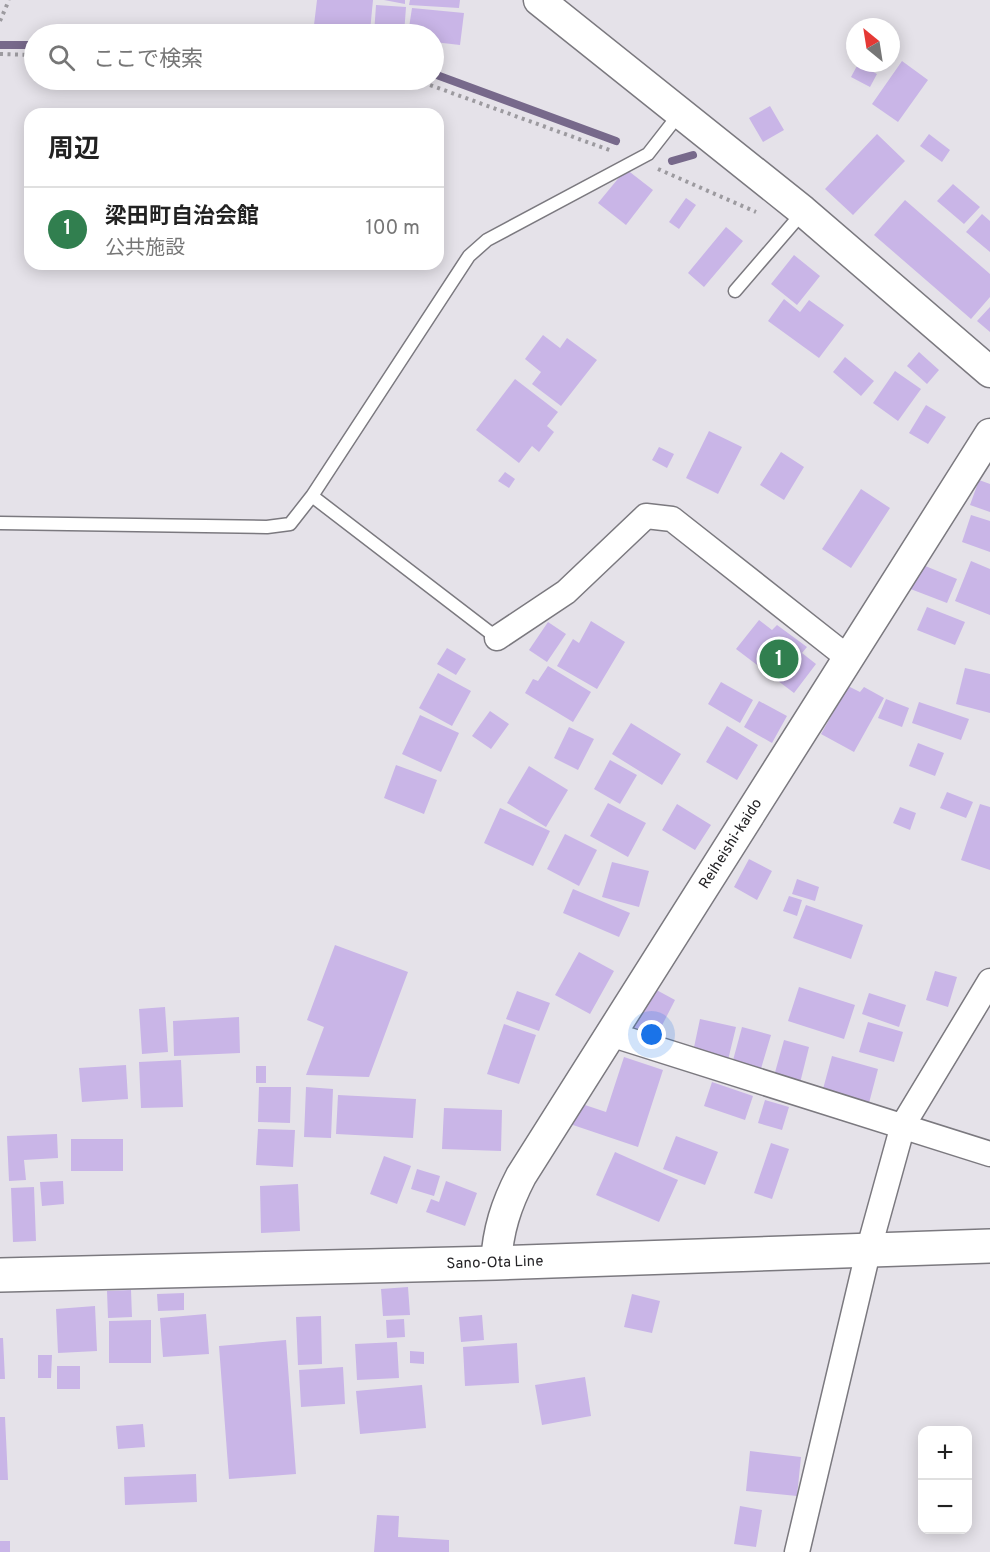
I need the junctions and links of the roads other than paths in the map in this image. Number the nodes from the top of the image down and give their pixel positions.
1 (539, 0) edge
2 (681, 112) junction
3 (803, 211) junction
4 (735, 291) dead end
5 (990, 372) edge
6 (990, 434) edge
7 (312, 496) junction
8 (0, 523) edge
9 (497, 638) joint
10 (847, 657) junction
11 (990, 981) edge
12 (610, 1034) junction
13 (903, 1125) junction
14 (990, 1154) edge
15 (990, 1246) edge
16 (869, 1248) junction
17 (496, 1263) junction
18 (0, 1275) edge
19 (797, 1552) edge

1 - 2 street
2 - 3 street
2 - 7 lane
3 - 4 lane
3 - 5 street
6 - 10 street, Reiheishi-kaido
7 - 8 lane
7 - 9 lane
9 - 10 street
10 - 12 street, Reiheishi-kaido
11 - 13 street
12 - 13 street
12 - 17 street, Reiheishi-kaido
13 - 14 street
13 - 16 street
15 - 16 main road, Sano-Ota Line
16 - 17 main road, Sano-Ota Line
16 - 19 street
17 - 18 main road, Sano-Ota Line

